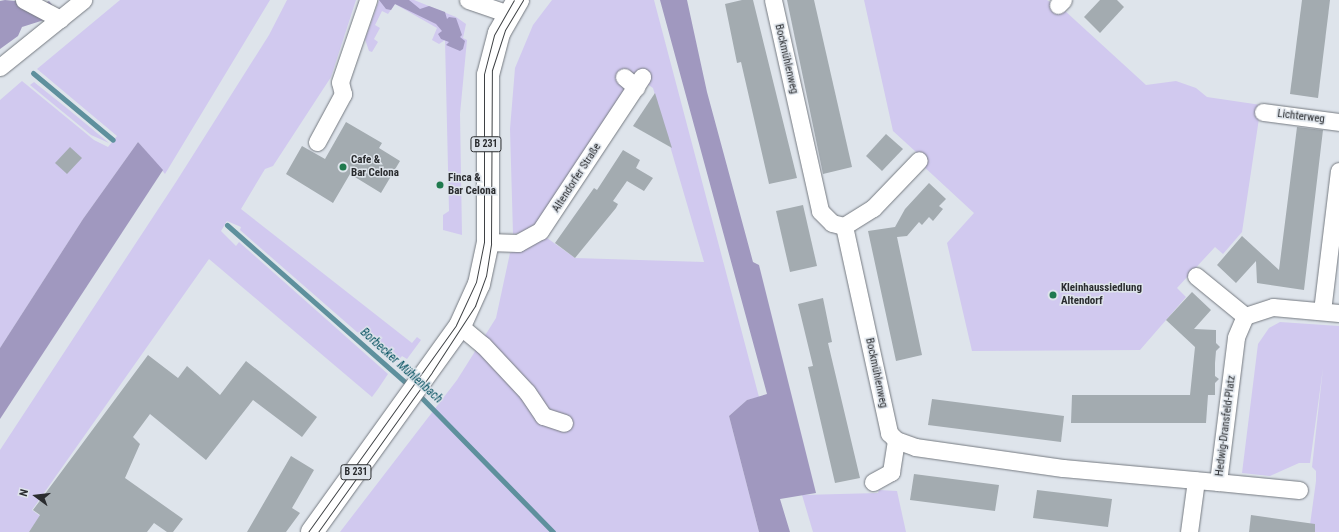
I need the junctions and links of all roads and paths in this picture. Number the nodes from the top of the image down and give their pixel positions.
1 (24, 0) edge
2 (83, 0) edge
3 (368, 0) edge
4 (468, 0) edge
5 (773, 0) edge
6 (513, 7) edge
7 (60, 19) junction
8 (0, 67) edge
9 (634, 80) dead end
10 (1263, 112) dead end
11 (1339, 122) edge
12 (317, 142) dead end
13 (919, 160) dead end
14 (1339, 171) edge
15 (844, 226) junction
16 (488, 242) junction
17 (1196, 276) dead end
18 (1322, 311) junction
19 (1339, 313) edge
20 (1245, 316) junction
21 (460, 326) junction
22 (564, 423) dead end
23 (896, 440) junction
24 (1196, 480) junction
25 (873, 482) dead end
26 (1218, 482) junction
27 (1299, 490) dead end
28 (312, 532) edge
29 (1189, 532) edge

1 - 7 street
2 - 7 street
3 - 12 street
4 - 6 street
5 - 15 street, Bockmühlenweg
6 - 16 main road, B 231
7 - 8 street
9 - 16 street, Altendorfer Straße
10 - 11 street, Lichterweg
13 - 15 street
14 - 18 street
15 - 23 street, Bockmühlenweg
16 - 21 main road, B 231
17 - 20 street
18 - 19 street
18 - 20 street
20 - 26 street, Hedwig-Dransfeld-Platz
21 - 22 street
21 - 28 main road, B 231
23 - 24 street
23 - 25 street
24 - 26 street
24 - 29 street
26 - 27 street, Hedwig-Dransfeld-Platz

